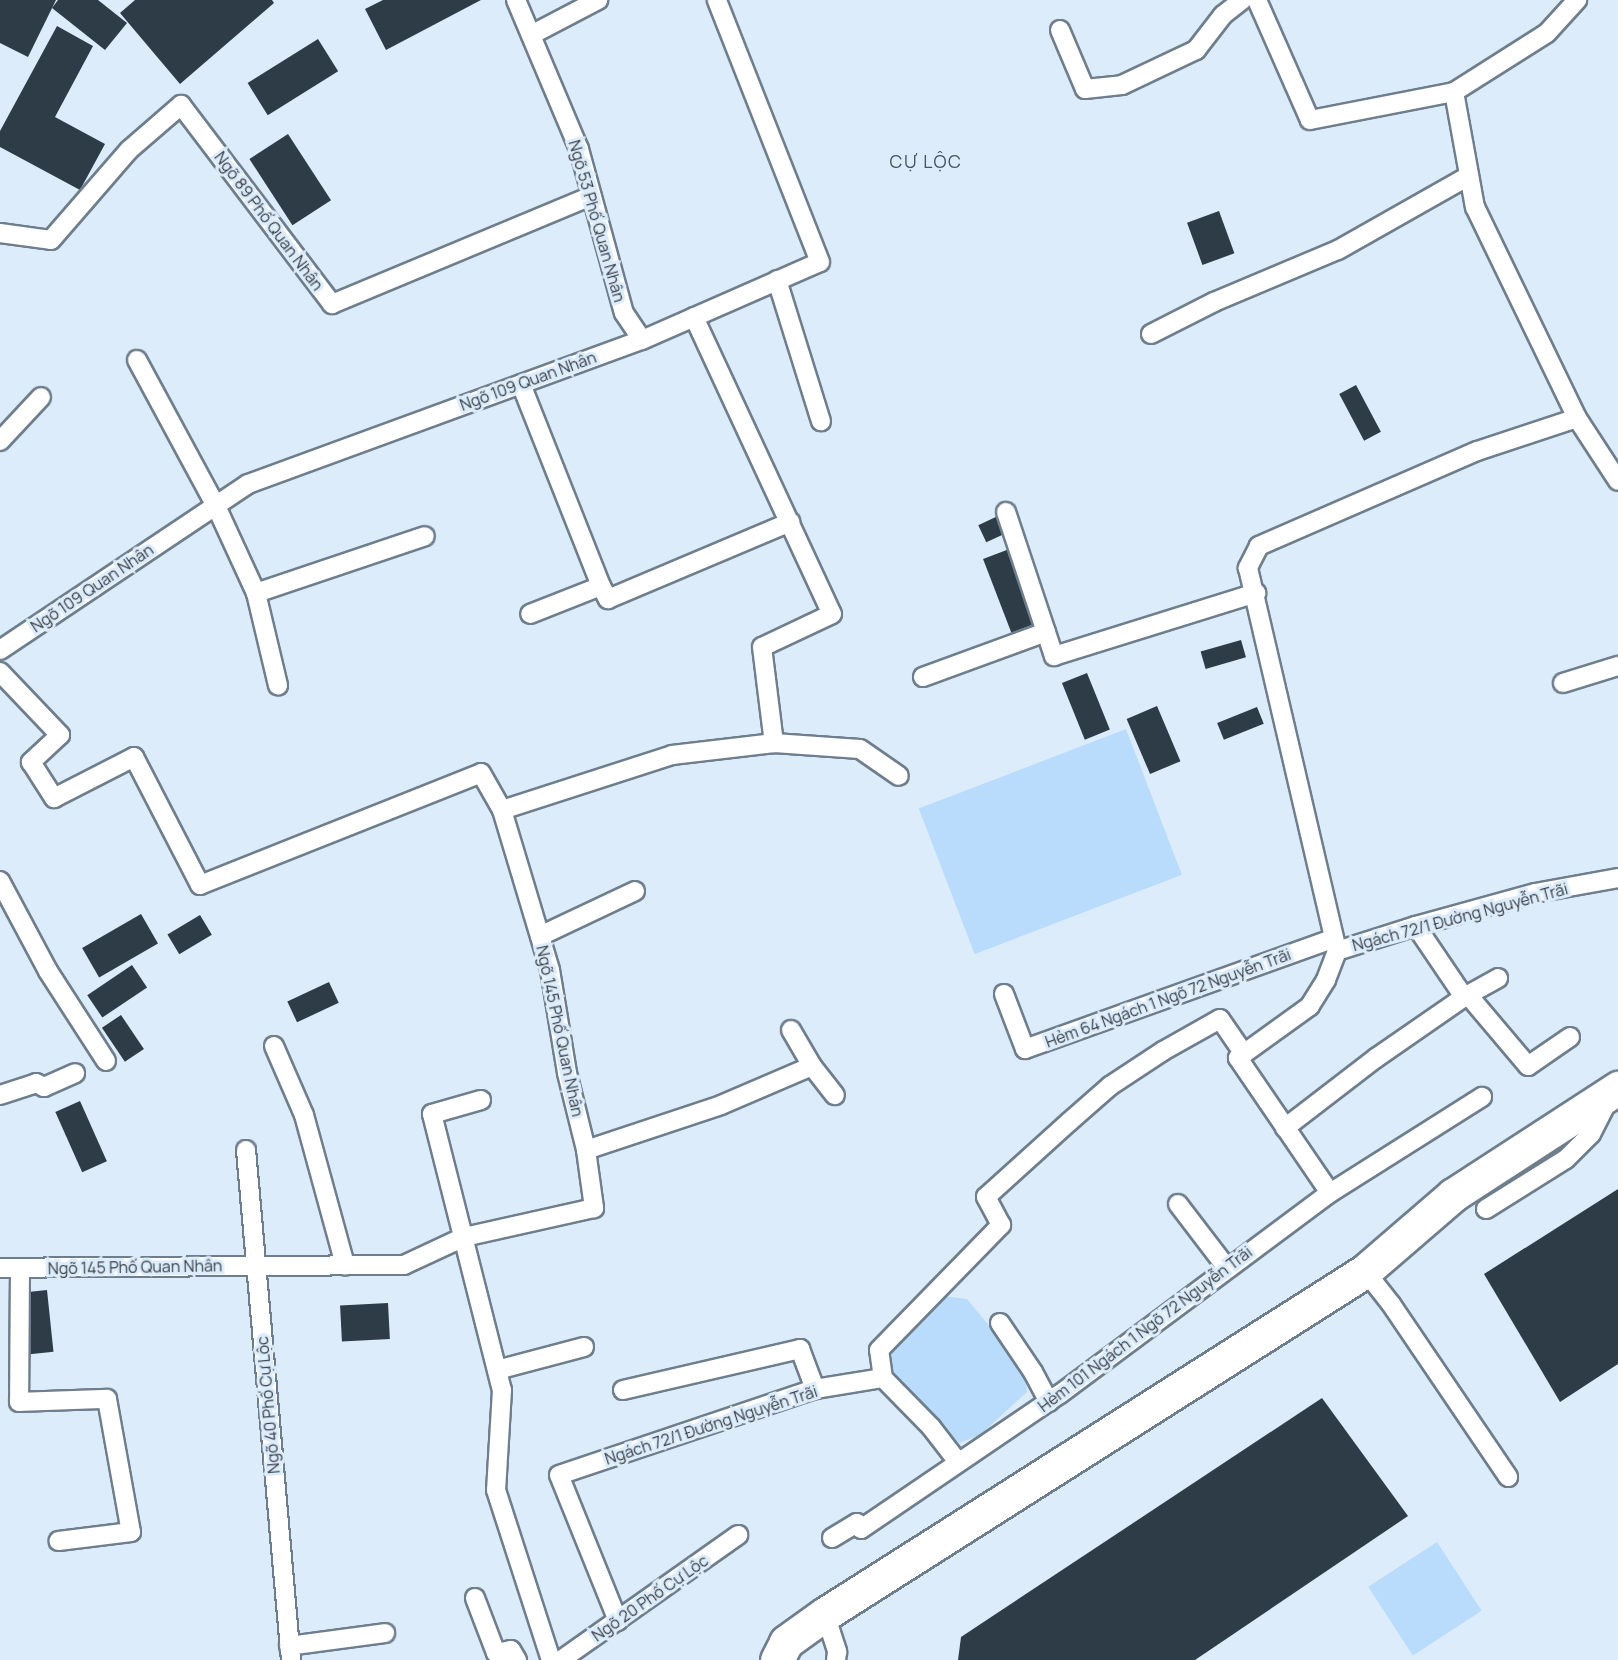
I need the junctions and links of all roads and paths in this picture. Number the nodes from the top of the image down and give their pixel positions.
1 (516, 0) edge
2 (598, 0) edge
3 (717, 0) edge
4 (1242, 0) edge
5 (1257, 0) edge
6 (1577, 0) edge
7 (1060, 30) dead end
8 (531, 35) junction
9 (1454, 92) junction
10 (1469, 176) junction
11 (591, 195) junction
12 (0, 233) edge
13 (777, 280) junction
14 (694, 317) junction
15 (1151, 334) dead end
16 (642, 340) junction
17 (137, 360) dead end
18 (521, 384) junction
19 (41, 397) dead end
20 (1577, 418) junction
21 (821, 421) dead end
22 (0, 441) edge
23 (1618, 481) edge
24 (216, 506) junction
25 (1006, 512) dead end
26 (790, 522) junction
27 (425, 536) dead end
28 (601, 585) junction
29 (256, 593) junction
30 (1256, 593) junction
31 (530, 614) dead end
32 (1046, 632) junction
33 (0, 650) edge
34 (1618, 666) edge
35 (0, 672) edge
36 (923, 677) dead end
37 (1563, 683) dead end
38 (278, 685) dead end
39 (774, 743) junction
40 (899, 776) dead end
41 (502, 810) junction
42 (1618, 878) edge
43 (0, 881) edge
44 (635, 891) dead end
45 (1416, 926) junction
46 (540, 936) junction
47 (1335, 945) junction
48 (1498, 978) dead end
49 (1004, 993) dead end
50 (1466, 996) junction
51 (791, 1030) dead end
52 (1570, 1037) dead end
53 (274, 1046) dead end
54 (1241, 1056) junction
55 (106, 1061) dead end
56 (812, 1066) junction
57 (75, 1073) dead end
58 (1616, 1088) edge
59 (0, 1095) edge
60 (835, 1095) dead end
61 (1482, 1097) dead end
62 (481, 1100) dead end
63 (1285, 1128) junction
64 (246, 1150) dead end
65 (586, 1150) junction
66 (1330, 1193) junction
67 (1178, 1204) dead end
68 (1486, 1209) dead end
69 (464, 1237) junction
70 (345, 1264) junction
71 (0, 1268) edge
72 (20, 1268) junction
73 (1227, 1268) junction
74 (1365, 1271) junction
75 (1000, 1323) dead end
76 (584, 1347) dead end
77 (497, 1370) junction
78 (883, 1378) junction
79 (815, 1389) junction
80 (622, 1390) dead end
81 (1048, 1401) junction
82 (958, 1462) junction
83 (1508, 1477) dead end
84 (738, 1535) dead end
85 (832, 1538) dead end
86 (59, 1541) dead end
87 (475, 1598) dead end
88 (825, 1614) junction
89 (618, 1622) junction
90 (385, 1634) dead end
91 (290, 1653) edge
92 (517, 1660) edge
93 (551, 1660) edge
94 (561, 1660) edge
95 (777, 1660) edge
96 (836, 1660) edge

1 - 8 lane, Ngõ 53 Phố Quan Nhân
2 - 8 lane
3 - 13 lane, Ngõ 109 Quan Nhân
4 - 7 lane
5 - 9 lane
6 - 9 lane
8 - 11 lane, Ngõ 53 Phố Quan Nhân
9 - 10 lane
10 - 15 lane
10 - 20 lane
11 - 12 lane, Ngõ 89 Phố Quan Nhân
11 - 16 lane, Ngõ 53 Phố Quan Nhân
13 - 14 lane, Ngõ 109 Quan Nhân
13 - 21 lane
14 - 16 lane, Ngõ 109 Quan Nhân
14 - 26 lane
16 - 18 lane, Ngõ 109 Quan Nhân
17 - 24 lane
18 - 24 lane, Ngõ 109 Quan Nhân
18 - 28 lane
19 - 22 lane
20 - 23 lane
20 - 30 lane
24 - 29 lane
24 - 33 lane, Ngõ 109 Quan Nhân
25 - 32 lane
26 - 28 lane
26 - 39 lane
27 - 29 lane
28 - 31 lane
29 - 38 lane
30 - 32 lane
30 - 47 lane
32 - 36 lane
34 - 37 lane
35 - 41 lane, Ngõ 145 Phố Quan Nhân
39 - 40 lane
39 - 41 lane
41 - 46 lane, Ngõ 145 Phố Quan Nhân
42 - 45 lane, Ngách 72/1 Đường Nguyễn Trãi
43 - 55 lane
44 - 46 lane
45 - 47 lane, Ngách 72/1 Đường Nguyễn Trãi
45 - 50 lane
46 - 65 lane, Ngõ 145 Phố Quan Nhân
47 - 49 lane, Hẻm 64 Ngách 1 Ngõ 72 Nguyễn Trãi
47 - 54 lane, Ngách 72/1 Đường Nguyễn Trãi
48 - 50 lane
50 - 52 lane
50 - 63 lane
51 - 56 lane
53 - 70 lane
54 - 63 lane
54 - 78 lane
56 - 60 lane
56 - 65 lane
57 - 59 lane
58 - 68 lane
58 - 74 street
61 - 66 lane, Hẻm 101 Ngách 1 Ngõ 72 Nguyễn Trãi
62 - 69 lane
63 - 66 lane
64 - 91 lane, Ngõ 40 Phố Cự Lộc
65 - 69 lane, Ngõ 145 Phố Quan Nhân
66 - 73 lane, Hẻm 101 Ngách 1 Ngõ 72 Nguyễn Trãi
67 - 73 lane
69 - 70 lane, Ngõ 145 Phố Quan Nhân
69 - 77 lane
70 - 72 lane, Ngõ 145 Phố Quan Nhân
71 - 72 lane, Ngõ 145 Phố Quan Nhân
72 - 86 lane
73 - 81 lane, Hẻm 101 Ngách 1 Ngõ 72 Nguyễn Trãi
74 - 83 lane
74 - 88 street
75 - 81 lane
76 - 77 lane
77 - 93 lane
78 - 79 lane, Ngách 72/1 Đường Nguyễn Trãi
78 - 82 lane
79 - 80 lane
79 - 89 lane, Ngách 72/1 Đường Nguyễn Trãi
81 - 82 lane, Hẻm 101 Ngách 1 Ngõ 72 Nguyễn Trãi
82 - 85 lane, Hẻm 101 Ngách 1 Ngõ 72 Nguyễn Trãi
84 - 89 lane, Ngõ 20 Phố Cự Lộc
87 - 92 lane
88 - 95 street
88 - 96 lane
89 - 94 lane, Ngõ 20 Phố Cự Lộc
90 - 91 lane

